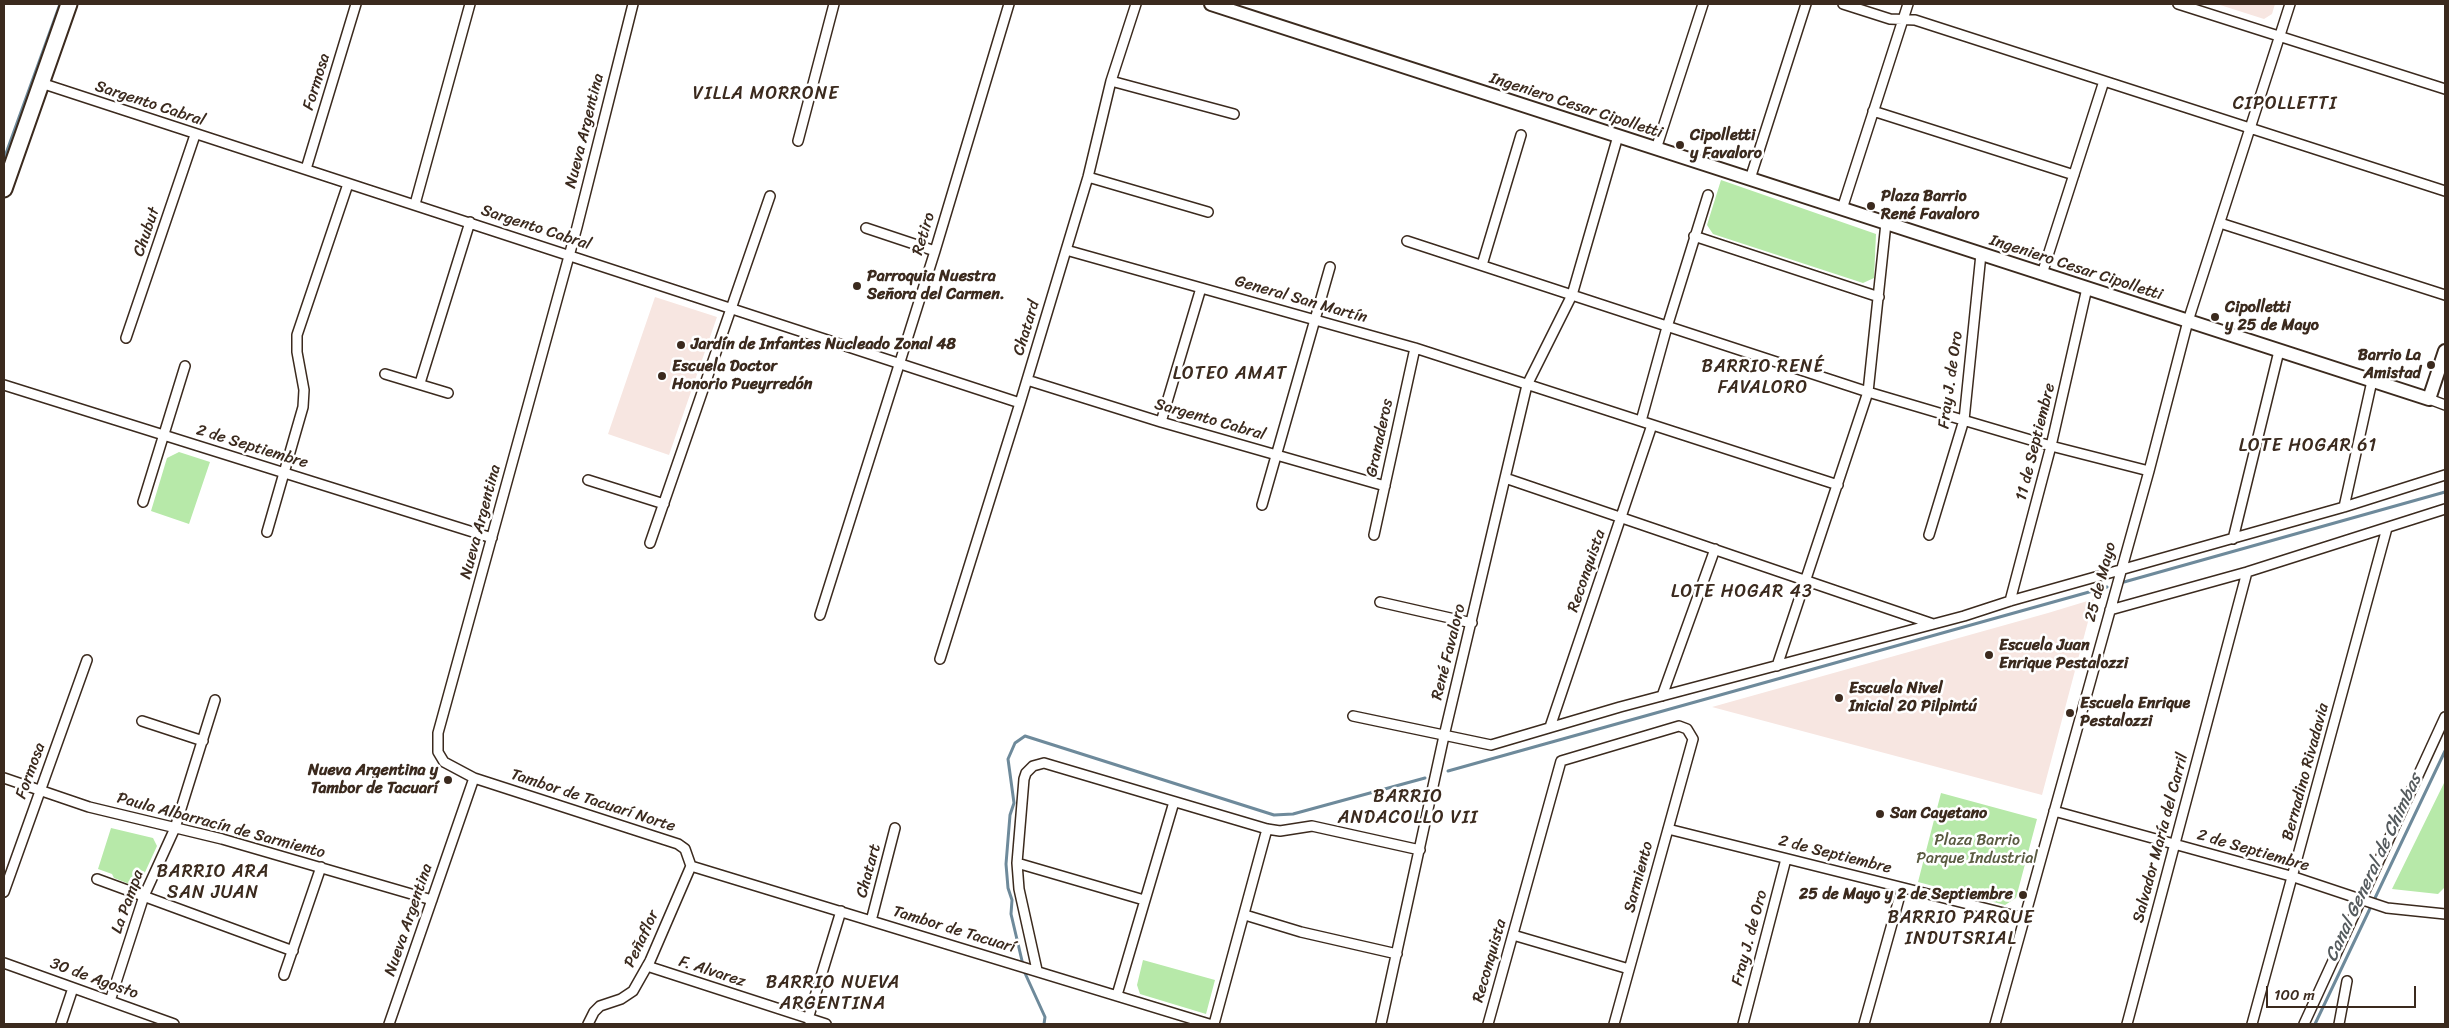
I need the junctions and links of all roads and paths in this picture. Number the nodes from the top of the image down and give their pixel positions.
1 (69, 4) edge
2 (356, 4) edge
3 (470, 4) edge
4 (633, 4) edge
5 (834, 4) edge
6 (1009, 4) edge
7 (1136, 4) edge
8 (1211, 4) edge
9 (1703, 4) edge
10 (1806, 4) edge
11 (1843, 4) edge
12 (1908, 4) edge
13 (2178, 4) edge
14 (2290, 4) edge
15 (1903, 19) junction
16 (2280, 36) junction
17 (1111, 81) junction
18 (2104, 81) junction
19 (41, 83) junction
20 (2445, 89) edge
21 (1873, 111) junction
22 (1234, 114) dead end
23 (2250, 128) junction
24 (195, 135) junction
25 (1521, 135) dead end
26 (1618, 136) junction
27 (798, 141) dead end
28 (1656, 149) junction
29 (306, 169) junction
30 (2074, 175) junction
31 (1088, 177) junction
32 (1750, 179) junction
33 (348, 184) junction
34 (4, 189) edge
35 (2445, 191) edge
36 (1708, 195) dead end
37 (770, 196) dead end
38 (415, 204) junction
39 (1842, 209) junction
40 (1208, 212) dead end
41 (470, 222) junction
42 (1886, 223) junction
43 (2220, 223) junction
44 (866, 228) dead end
45 (1694, 236) junction
46 (1407, 241) dead end
47 (1066, 250) junction
48 (934, 251) junction
49 (1981, 254) junction
50 (569, 255) junction
51 (1482, 265) junction
52 (1330, 267) dead end
53 (2042, 274) junction
54 (1201, 288) junction
55 (2087, 288) junction
56 (1572, 295) junction
57 (2445, 295) edge
58 (1879, 297) junction
59 (731, 308) junction
60 (1315, 319) junction
61 (2188, 321) junction
62 (1667, 327) junction
63 (126, 338) dead end
64 (1415, 348) junction
65 (2279, 351) junction
66 (2445, 351) edge
67 (899, 364) junction
68 (185, 366) dead end
69 (385, 374) dead end
70 (1027, 380) junction
71 (2372, 381) junction
72 (420, 384) junction
73 (4, 385) edge
74 (1527, 385) junction
75 (1868, 392) junction
76 (448, 393) dead end
77 (2429, 399) junction
78 (1020, 403) junction
79 (2445, 404) edge
80 (1964, 420) junction
81 (1641, 421) junction
82 (1160, 422) junction
83 (1652, 425) junction
84 (163, 435) junction
85 (2051, 446) junction
86 (1276, 455) junction
87 (2149, 471) junction
88 (285, 473) junction
89 (2445, 475) edge
90 (1505, 478) junction
91 (588, 480) dead end
92 (1838, 485) junction
93 (1385, 486) junction
94 (142, 502) dead end
95 (664, 504) junction
96 (1262, 505) dead end
97 (2344, 507) junction
98 (2445, 509) edge
99 (1621, 518) junction
100 (2387, 528) junction
101 (267, 532) dead end
102 (1374, 535) dead end
103 (1929, 535) dead end
104 (492, 538) junction
105 (2233, 539) junction
106 (650, 543) dead end
107 (1715, 549) junction
108 (2121, 570) junction
109 (2247, 572) junction
110 (1806, 580) junction
111 (2010, 601) junction
112 (1380, 602) dead end
113 (2110, 610) junction
114 (820, 615) dead end
115 (1472, 624) junction
116 (1934, 624) junction
117 (940, 659) dead end
118 (87, 660) dead end
119 (1777, 666) junction
120 (1662, 696) junction
121 (215, 700) dead end
122 (1353, 716) dead end
123 (2445, 717) edge
124 (142, 721) dead end
125 (1550, 727) junction
126 (1444, 736) junction
127 (202, 741) junction
128 (1561, 761) joint
129 (4, 778) edge
130 (474, 778) junction
131 (40, 791) junction
132 (1174, 802) junction
133 (2054, 811) junction
134 (175, 828) junction
135 (895, 828) dead end
136 (1668, 828) junction
137 (1267, 830) junction
138 (2175, 845) junction
139 (1420, 850) junction
140 (1786, 859) junction
141 (1017, 863) junction
142 (691, 866) junction
143 (321, 868) junction
144 (2294, 877) junction
145 (97, 879) dead end
146 (1902, 888) junction
147 (4, 892) edge
148 (144, 896) junction
149 (432, 900) junction
150 (1144, 900) junction
151 (2361, 900) junction
152 (841, 912) junction
153 (2445, 914) edge
154 (1245, 915) junction
155 (2024, 918) junction
156 (871, 921) junction
157 (1513, 935) junction
158 (293, 951) junction
159 (1397, 954) junction
160 (4, 963) edge
161 (647, 966) junction
162 (1033, 969) junction
163 (1630, 969) junction
164 (284, 975) dead end
165 (2347, 981) dead end
166 (73, 988) junction
167 (1117, 995) junction
168 (110, 1001) junction
169 (808, 1018) junction
170 (167, 1023) edge
171 (61, 1024) edge
172 (389, 1024) edge
173 (588, 1024) edge
174 (826, 1024) edge
175 (1209, 1024) edge
176 (1214, 1024) edge
177 (1382, 1024) edge
178 (1488, 1024) edge
179 (1614, 1024) edge
180 (1742, 1024) edge
181 (1864, 1024) edge
182 (1995, 1024) edge
183 (2127, 1024) edge
184 (2252, 1024) edge
185 (2304, 1024) edge
186 (2339, 1024) edge

1 - 19 main road
2 - 29 street, Formosa
3 - 38 street
4 - 50 street, Nueva Argentina
5 - 27 street
6 - 48 street, Retiro
7 - 17 street, Chatard
8 - 26 street, Ingeniero Cesar Cipolletti
9 - 28 street
10 - 32 street
11 - 15 street
12 - 15 street
13 - 16 street
14 - 16 street, 25 de Mayo
15 - 18 street
15 - 21 street
16 - 20 street
16 - 23 street, 25 de Mayo
17 - 22 street
17 - 31 street, Chatard
18 - 23 street
18 - 30 street
19 - 24 street, Sargento Cabral
19 - 34 main road
21 - 30 street
21 - 39 street
23 - 35 street
23 - 43 street, 25 de Mayo
24 - 29 street, Sargento Cabral
24 - 63 street, Chubut
25 - 51 street
26 - 28 street, Ingeniero Cesar Cipolletti
26 - 56 street, René Favaloro
28 - 32 street, Ingeniero Cesar Cipolletti
29 - 33 street, Sargento Cabral
30 - 53 street
31 - 40 street
31 - 47 street, Chatard
32 - 39 street, Ingeniero Cesar Cipolletti
33 - 38 street, Sargento Cabral
33 - 88 street
36 - 45 street
37 - 59 street
38 - 41 street, Sargento Cabral
39 - 42 street, Ingeniero Cesar Cipolletti
41 - 50 street, Sargento Cabral
41 - 72 street
42 - 49 street, Ingeniero Cesar Cipolletti
42 - 58 street
43 - 57 street
43 - 61 street, 25 de Mayo
44 - 48 street
45 - 58 street
45 - 62 street
46 - 51 street
47 - 54 street, General San Martín
47 - 70 street, Chatard
48 - 67 street, Retiro
49 - 53 street, Ingeniero Cesar Cipolletti
49 - 80 street, Fray J. de Oro
50 - 59 street, Sargento Cabral
50 - 104 street, Nueva Argentina
51 - 56 street
52 - 60 street
53 - 55 street, Ingeniero Cesar Cipolletti
54 - 60 street, General San Martín
54 - 82 street
55 - 61 street, Ingeniero Cesar Cipolletti
55 - 85 street, 11 de Septiembre
56 - 62 street
56 - 74 street, René Favaloro
58 - 75 street
59 - 67 street, Sargento Cabral
59 - 95 street
60 - 64 street, General San Martín
60 - 86 street
61 - 65 street, Ingeniero Cesar Cipolletti
61 - 87 street, 25 de Mayo
62 - 75 street
62 - 81 street
64 - 74 street, General San Martín
64 - 93 street, Granaderos
65 - 71 street, Ingeniero Cesar Cipolletti
65 - 105 street
66 - 77 street
67 - 78 street, Sargento Cabral
67 - 114 street, Retiro
68 - 84 street
69 - 72 street
70 - 78 street, Chatard
70 - 82 street, Sargento Cabral
71 - 77 street, Ingeniero Cesar Cipolletti
71 - 97 street
72 - 76 street
73 - 84 street, 2 de Septiembre
74 - 81 street, General San Martín
74 - 90 street, René Favaloro
75 - 80 street
75 - 92 street
77 - 79 street, Ingeniero Cesar Cipolletti
78 - 117 street, Chatard
80 - 85 street
80 - 103 street, Fray J. de Oro
81 - 83 street, General San Martín
82 - 86 street, Sargento Cabral
83 - 92 street, General San Martín
83 - 99 street, Reconquista
84 - 88 street, 2 de Septiembre
84 - 94 street
85 - 87 street
85 - 111 street, 11 de Septiembre
86 - 93 street, Sargento Cabral
86 - 96 street
87 - 108 street, 25 de Mayo
88 - 101 street
88 - 104 street, 2 de Septiembre
89 - 97 street
90 - 99 street
90 - 115 street, René Favaloro
91 - 95 street
92 - 110 street
93 - 102 street, Granaderos
95 - 106 street
97 - 105 street
98 - 100 street
99 - 107 street
99 - 125 street, Reconquista
100 - 109 street
100 - 144 street, Bernadino Rivadavia
104 - 130 street, Nueva Argentina
105 - 108 street
107 - 110 street
107 - 120 street
108 - 111 street
108 - 113 street, 25 de Mayo
109 - 113 street
109 - 138 street, Salvador María del Carril
110 - 116 street
110 - 119 street
111 - 116 street
112 - 115 street
113 - 133 street, 25 de Mayo
115 - 126 street, René Favaloro
116 - 119 street
118 - 131 street, Formosa
119 - 120 street
120 - 125 street
121 - 127 street, La Pampa
122 - 126 street
123 - 151 street
124 - 127 street
125 - 126 street
126 - 139 street, René Favaloro
127 - 134 street, La Pampa
128 - 136 street, Sarmiento
128 - 157 street, Reconquista
129 - 131 street, Paula Albarracín de Sarmiento
130 - 142 street, Tambor de Tacuarí Norte
130 - 149 street, Nueva Argentina
131 - 134 street, Paula Albarracín de Sarmiento
131 - 147 street, Formosa
132 - 137 street
132 - 141 street
132 - 150 street
133 - 138 street, 2 de Septiembre
133 - 155 street, 25 de Mayo
134 - 143 street, Paula Albarracín de Sarmiento
134 - 148 street, La Pampa
135 - 156 street, Chatart
136 - 140 street, 2 de Septiembre
136 - 163 street, Sarmiento
137 - 139 street
137 - 154 street
138 - 144 street, 2 de Septiembre
138 - 183 street, Salvador María del Carril
139 - 159 street, René Favaloro
140 - 146 street, 2 de Septiembre
140 - 180 street, Fray J. de Oro
141 - 150 street
141 - 162 street
142 - 152 street, Tambor de Tacuarí
142 - 161 street, Peñaflor
143 - 149 street, Paula Albarracín de Sarmiento
143 - 158 street
144 - 151 street, 2 de Septiembre
144 - 184 street, Bernadino Rivadavia
145 - 148 street
146 - 155 street, 2 de Septiembre
146 - 181 street
148 - 158 street
148 - 168 street, La Pampa
149 - 172 street, Nueva Argentina
150 - 167 street
151 - 153 street, 2 de Septiembre
151 - 185 street
152 - 156 street, Tambor de Tacuarí
152 - 169 street, Chatart
154 - 159 street
154 - 176 street
155 - 182 street, 25 de Mayo
156 - 162 street, Tambor de Tacuarí
157 - 163 street
157 - 178 street, Reconquista
158 - 164 street
159 - 177 street, René Favaloro
160 - 166 street, 30 de Agosto
161 - 169 street, F. Alvarez
161 - 173 street, Peñaflor
162 - 167 street, Tambor de Tacuarí
163 - 179 street, Sarmiento
165 - 186 street
166 - 168 street, 30 de Agosto
166 - 171 street
167 - 175 street, Tambor de Tacuarí
168 - 170 street, 30 de Agosto
169 - 174 street, F. Alvarez

